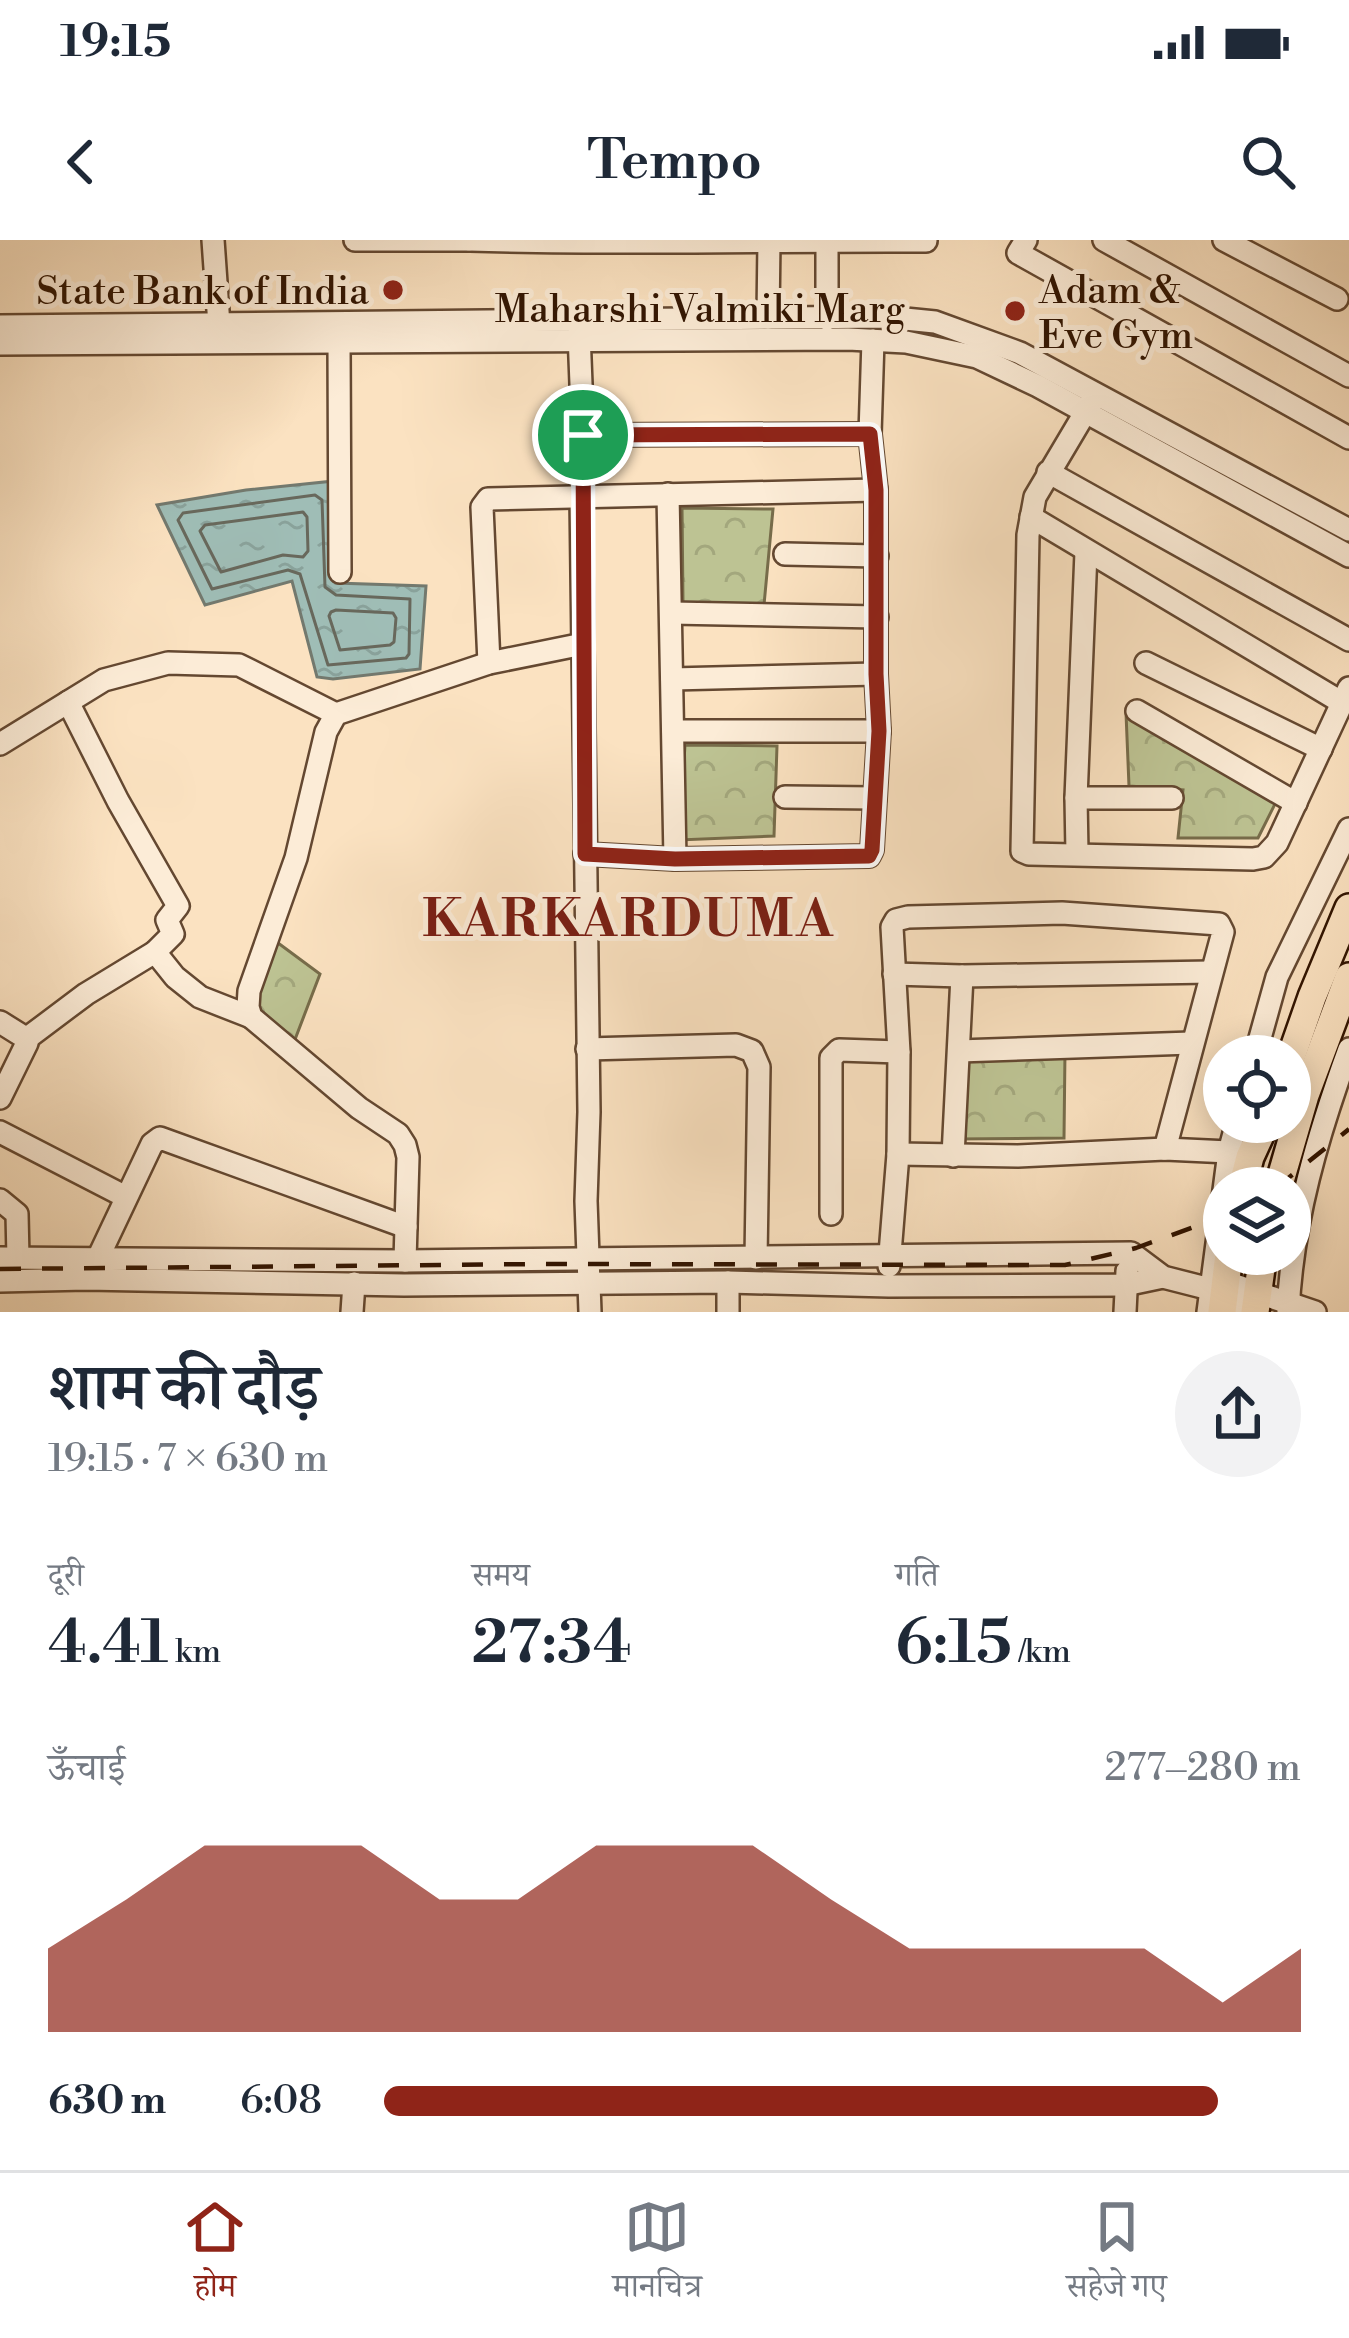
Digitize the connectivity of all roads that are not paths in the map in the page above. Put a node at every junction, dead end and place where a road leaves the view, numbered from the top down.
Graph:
1 (213, 240) edge
2 (355, 240) edge
3 (469, 240) edge
4 (769, 240) edge
5 (890, 240) edge
6 (1026, 240) edge
7 (1104, 240) edge
8 (1224, 240) edge
9 (827, 241) edge
10 (926, 241) edge
11 (1337, 299) dead end
12 (768, 318) junction
13 (827, 319) junction
14 (219, 325) junction
15 (0, 326) edge
16 (579, 331) junction
17 (873, 340) junction
18 (339, 343) junction
19 (0, 344) edge
20 (1349, 376) edge
21 (1090, 404) junction
22 (870, 434) junction
23 (583, 435) junction
24 (1349, 438) edge
25 (1048, 472) junction
26 (876, 490) junction
27 (668, 494) junction
28 (581, 496) junction
29 (1031, 517) junction
30 (1349, 530) edge
31 (1086, 552) junction
32 (785, 554) dead end
33 (877, 556) junction
34 (1349, 556) edge
35 (340, 572) dead end
36 (670, 614) junction
37 (877, 617) junction
38 (1349, 640) edge
39 (584, 644) junction
40 (488, 663) junction
41 (1146, 663) dead end
42 (876, 674) junction
43 (672, 679) junction
44 (1345, 695) edge
45 (68, 703) junction
46 (1137, 711) dead end
47 (336, 714) junction
48 (673, 731) junction
49 (879, 731) junction
50 (0, 742) edge
51 (1321, 749) junction
52 (785, 797) dead end
53 (874, 798) junction
54 (1076, 798) junction
55 (1172, 799) dead end
56 (1296, 803) junction
57 (1349, 829) edge
58 (1077, 853) junction
59 (585, 854) junction
60 (675, 859) junction
61 (1349, 908) edge
62 (154, 952) junction
63 (1211, 972) junction
64 (894, 974) junction
65 (962, 976) junction
66 (1347, 989) edge
67 (251, 1017) junction
68 (0, 1022) edge
69 (1261, 1035) edge
70 (1299, 1035) edge
71 (26, 1040) junction
72 (1191, 1043) junction
73 (587, 1049) junction
74 (1349, 1049) edge
75 (899, 1052) junction
76 (959, 1052) junction
77 (0, 1098) edge
78 (0, 1132) edge
79 (1231, 1143) edge
80 (1166, 1149) junction
81 (1229, 1152) junction
82 (898, 1154) junction
83 (953, 1156) junction
84 (1284, 1167) edge
85 (126, 1197) junction
86 (0, 1200) edge
87 (831, 1214) dead end
88 (406, 1226) junction
89 (1131, 1253) junction
90 (888, 1257) junction
91 (9, 1258) edge
92 (98, 1258) junction
93 (755, 1258) junction
94 (590, 1259) junction
95 (405, 1262) junction
96 (1260, 1275) edge
97 (1163, 1277) junction
98 (0, 1281) edge
99 (728, 1282) junction
100 (354, 1283) junction
101 (591, 1283) junction
102 (1125, 1285) junction
103 (889, 1286) junction
104 (1220, 1292) edge
105 (1255, 1305) edge
106 (1288, 1307) edge
107 (352, 1312) edge
108 (590, 1312) edge
109 (728, 1312) edge
110 (1125, 1312) edge
111 (1315, 1312) edge

1 - 14 street
2 - 3 street
3 - 4 street
4 - 9 street
4 - 12 street
5 - 9 street
5 - 10 street
6 - 24 street
7 - 20 street
8 - 11 street
9 - 13 street
12 - 13 street, Maharshi Valmiki Marg
12 - 16 street, Maharshi Valmiki Marg
13 - 21 street, Maharshi Valmiki Marg
14 - 15 street, Maharshi Valmiki Marg
14 - 16 street, Maharshi Valmiki Marg
16 - 17 street, Maharshi Valmiki Marg
16 - 18 street, Maharshi Valmiki Marg
16 - 23 street
17 - 21 street, Maharshi Valmiki Marg
17 - 22 street
18 - 19 street, Maharshi Valmiki Marg
18 - 35 street
21 - 25 street
21 - 30 street, Maharshi Valmiki Marg
21 - 34 street, Maharshi Valmiki Marg
22 - 23 street
22 - 26 street
23 - 28 street
25 - 29 street
25 - 38 street
26 - 27 street
26 - 33 street
27 - 28 street
27 - 36 street
28 - 39 street
28 - 40 street
29 - 31 street
29 - 58 street
31 - 44 street
31 - 54 street
32 - 33 street
33 - 37 street
36 - 37 street
36 - 43 street
37 - 42 street
39 - 40 street
39 - 59 street
40 - 47 street
41 - 51 street
42 - 43 street
42 - 49 street
43 - 48 street
44 - 51 street
45 - 47 street
45 - 50 street
45 - 62 street
46 - 56 street
47 - 67 street
48 - 49 street
48 - 60 street
49 - 53 street
51 - 56 street
52 - 53 street
53 - 60 street
54 - 55 street
54 - 58 street
56 - 58 street
57 - 69 street
59 - 60 street
59 - 73 street
61 - 70 main road
62 - 67 street
62 - 71 street
63 - 64 street
63 - 65 street
63 - 72 street
64 - 65 street
64 - 75 street
65 - 76 street
66 - 84 main road
67 - 88 street
68 - 71 street
71 - 77 street
72 - 76 street
72 - 80 street
73 - 93 street
73 - 94 street
74 - 106 street
75 - 82 street
75 - 87 street
76 - 83 street
78 - 85 street
79 - 81 street
80 - 81 street
80 - 83 street
81 - 104 street
82 - 83 street
82 - 90 street
85 - 88 street
85 - 92 street
86 - 91 street
88 - 95 street
89 - 90 street
89 - 97 street
89 - 102 street
90 - 93 street
90 - 103 street
91 - 92 street
92 - 95 street
93 - 94 street
94 - 95 street
94 - 101 street
96 - 105 main road
97 - 102 street
97 - 104 street
98 - 100 street
99 - 101 street
99 - 103 street
99 - 109 street
100 - 101 street
100 - 107 street
101 - 108 street
102 - 103 street
102 - 110 street
104 - 105 street
105 - 106 street
106 - 111 street

